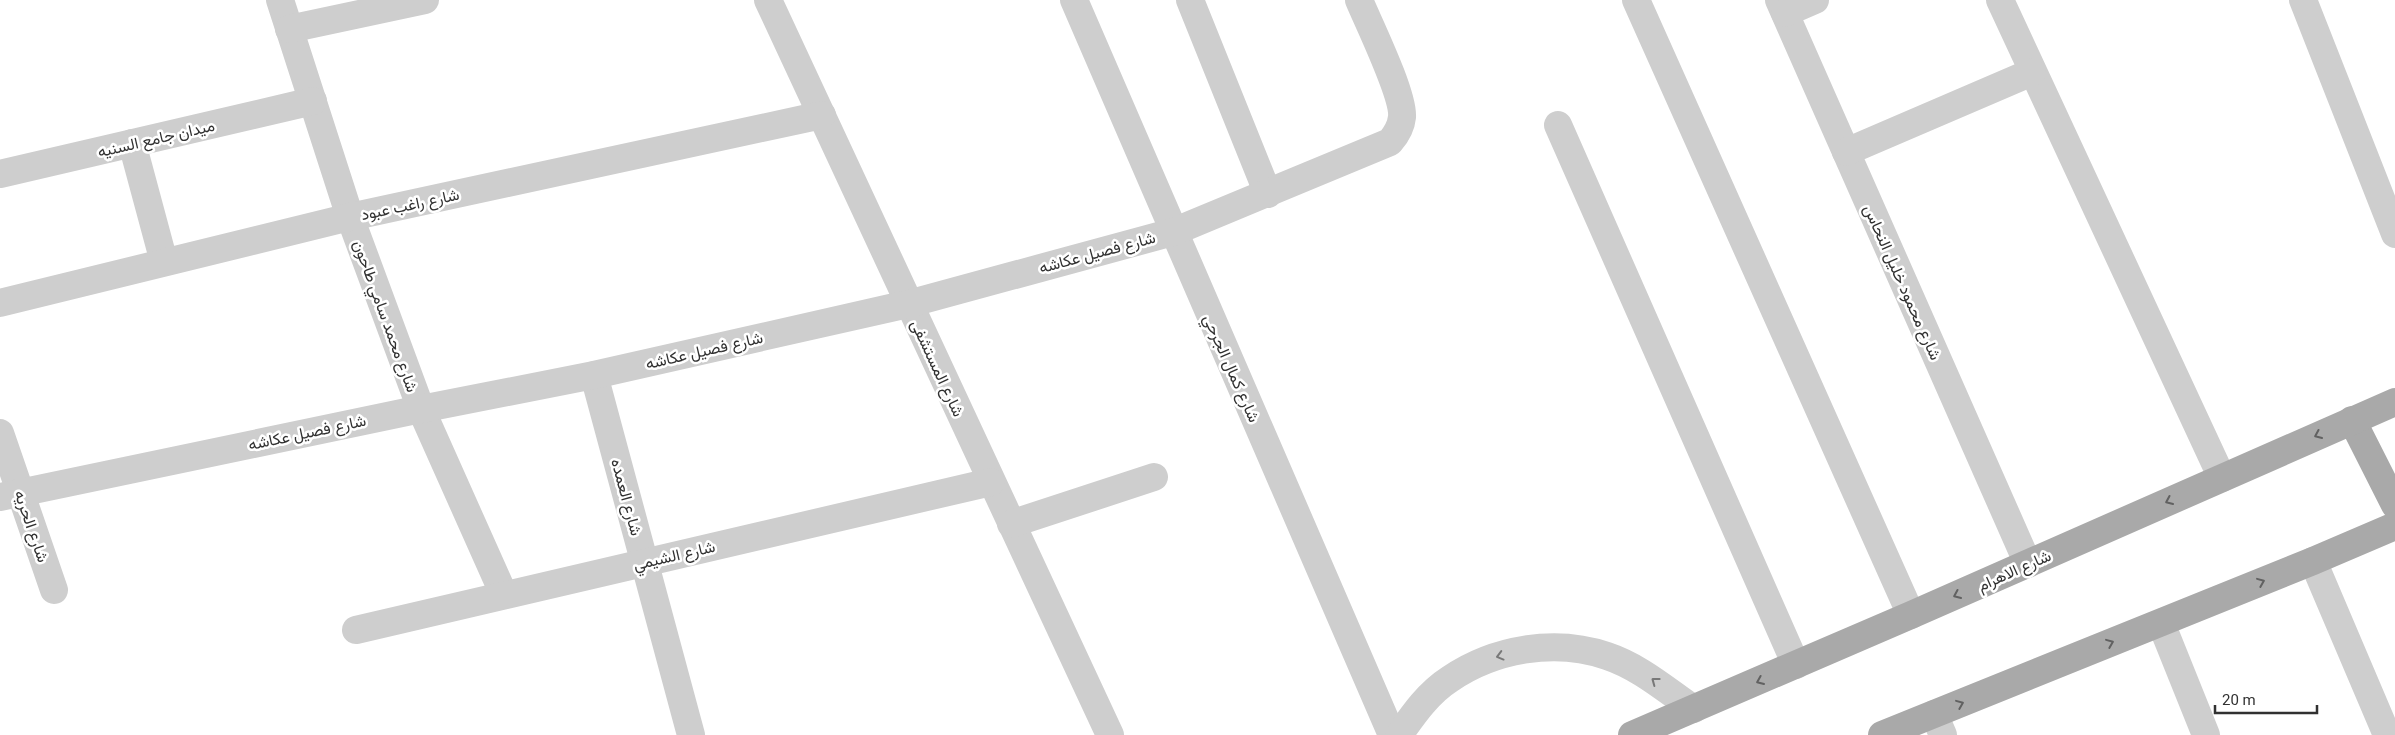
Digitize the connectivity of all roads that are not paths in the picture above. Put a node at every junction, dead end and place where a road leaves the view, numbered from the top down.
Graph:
1 (280, 0) edge
2 (326, 0) edge
3 (425, 0) edge
4 (768, 0) edge
5 (1074, 0) edge
6 (1190, 0) edge
7 (1359, 0) edge
8 (1636, 0) edge
9 (1815, 0) edge
10 (2000, 0) edge
11 (2303, 0) edge
12 (1782, 7) edge
13 (290, 29) junction
14 (2032, 72) junction
15 (313, 101) junction
16 (822, 116) junction
17 (1558, 124) dead end
18 (132, 143) junction
19 (1846, 152) junction
20 (0, 174) edge
21 (1268, 194) junction
22 (350, 217) junction
23 (1172, 232) junction
24 (2395, 234) edge
25 (164, 262) junction
26 (0, 303) edge
27 (908, 304) junction
28 (594, 375) junction
29 (2395, 402) edge
30 (421, 408) junction
31 (2352, 420) junction
32 (0, 434) edge
33 (1154, 477) dead end
34 (2222, 478) junction
35 (992, 482) junction
36 (10, 495) edge
37 (2395, 505) edge
38 (1011, 524) junction
39 (2395, 526) edge
40 (2313, 561) junction
41 (645, 562) junction
42 (2028, 564) junction
43 (54, 590) dead end
44 (504, 595) junction
45 (1911, 615) junction
46 (2161, 623) junction
47 (356, 630) dead end
48 (1796, 665) junction
49 (1694, 710) junction
50 (1939, 724) edge
51 (691, 735) edge
52 (1110, 735) edge
53 (1392, 735) edge
54 (1398, 735) edge
55 (1632, 735) edge
56 (1882, 735) edge
57 (2206, 735) edge
58 (2388, 735) edge

1 - 13 street, شارع محمد سامي طاحون
2 - 13 street
3 - 13 street
4 - 16 street, شارع المستشفى
5 - 23 street, شارع كمال الجرحي
6 - 21 street
7 - 21 street, شارع فصيل عكاشه
8 - 45 street
9 - 12 street
10 - 14 street
11 - 24 street
12 - 19 street, شارع محمود خليل النحاس
13 - 15 street, شارع محمد سامي طاحون
14 - 19 street
14 - 34 street
15 - 18 street, ميدان جامع السنيه
15 - 22 street, شارع محمد سامي طاحون
16 - 22 street, شارع راغب عبود
16 - 27 street, شارع المستشفى
17 - 48 street
18 - 20 street, ميدان جامع السنيه
18 - 25 street
19 - 42 street, شارع محمود خليل النحاس
21 - 23 street, شارع فصيل عكاشه
22 - 25 street, شارع راغب عبود
22 - 30 street, شارع محمد سامي طاحون
23 - 27 street, شارع فصيل عكاشه
23 - 53 street, شارع كمال الجرحي
25 - 26 street, شارع راغب عبود
27 - 28 street, شارع فصيل عكاشه
27 - 35 street, شارع المستشفى
28 - 30 street, شارع فصيل عكاشه
28 - 41 street, شارع العمده
29 - 31 main road, شارع الاهرام
30 - 36 street, شارع فصيل عكاشه
30 - 44 street, شارع محمد سامي طاحون
31 -> 34 main road, شارع الاهرام
31 - 37 main road
32 - 36 street, شارع الحريه
33 - 38 street
34 -> 42 main road, شارع الاهرام
35 - 38 street, شارع المستشفى
35 - 41 street, شارع الشيمي
36 - 43 street, شارع الحريه
38 - 52 street, شارع المستشفى
39 - 40 main road
46 -> 40 main road
40 - 58 street
41 - 44 street, شارع الشيمي
41 - 51 street, شارع العمده
42 -> 45 main road, شارع الاهرام
44 - 47 street, شارع الشيمي
45 - 48 main road, شارع الاهرام
50 -> 46 main road
46 - 57 street
48 -> 49 main road, شارع الاهرام
49 -> 54 street
49 - 55 main road, شارع الاهرام
50 - 56 main road

